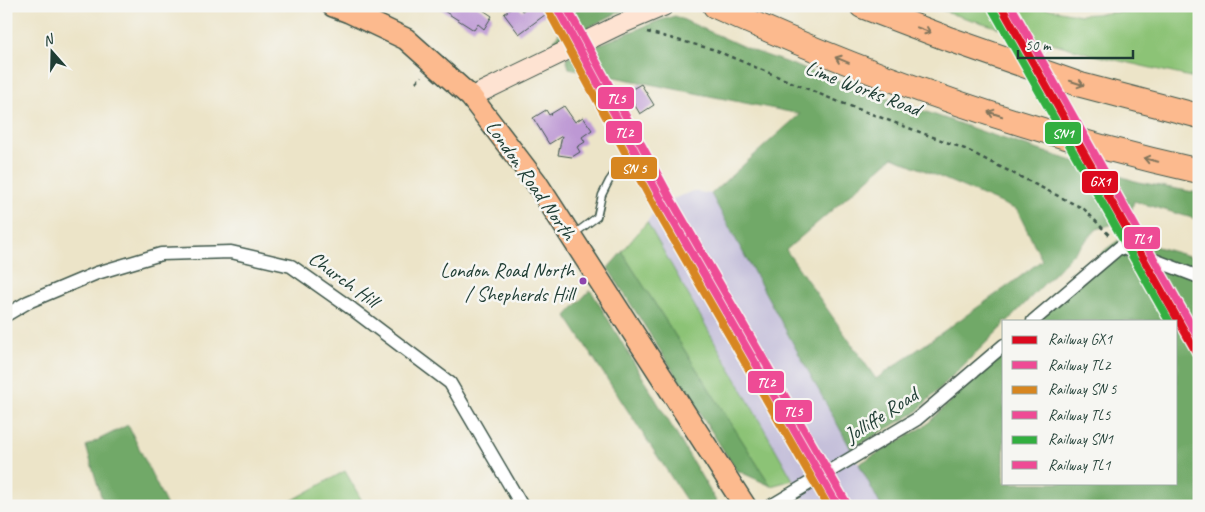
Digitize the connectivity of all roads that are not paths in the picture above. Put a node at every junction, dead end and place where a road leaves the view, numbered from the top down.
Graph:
1 (333, 6) edge
2 (664, 6) edge
3 (716, 6) edge
4 (862, 6) edge
5 (471, 96) junction
6 (598, 101) dead end
7 (1199, 116) edge
8 (1199, 171) edge
9 (571, 236) junction
10 (1199, 277) edge
11 (6, 315) edge
12 (1034, 320) edge
13 (1002, 347) edge
14 (772, 505) edge
15 (522, 506) edge
16 (745, 506) edge

1 - 5 main road, London Road North
2 - 5 main road
8 -> 3 highway
4 -> 7 highway
5 - 9 main road, London Road North
6 - 9 lane
9 - 16 main road, London Road North
10 - 12 street
11 - 15 street, Church Hill
13 - 14 street, Jolliffe Road

